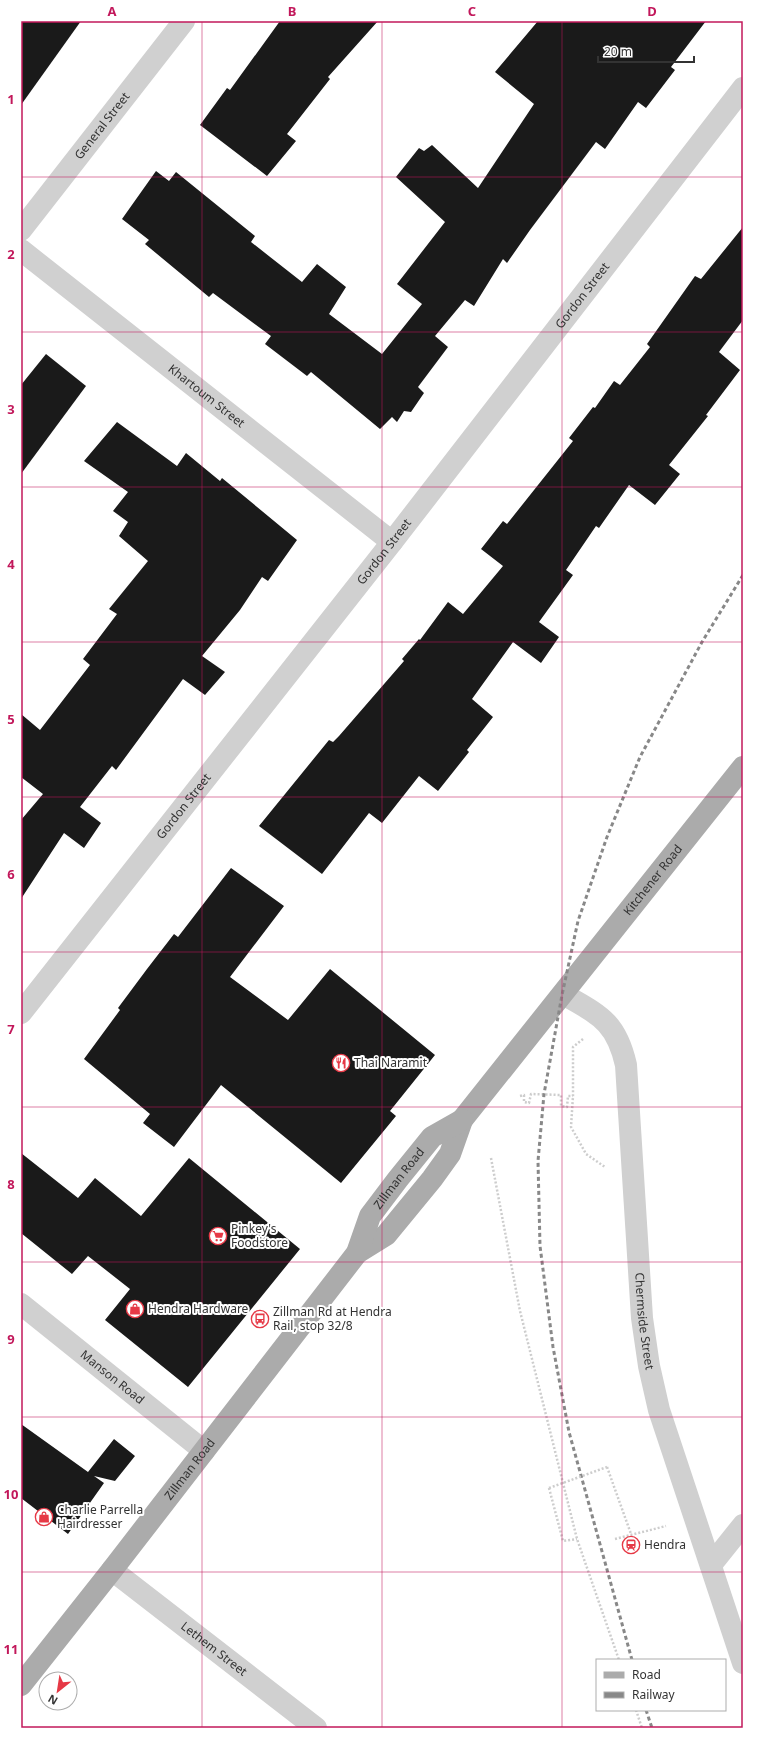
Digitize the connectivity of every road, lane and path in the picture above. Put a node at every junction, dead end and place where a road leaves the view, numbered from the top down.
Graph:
1 (184, 21) edge
2 (743, 88) edge
3 (21, 230) edge
4 (21, 250) edge
5 (392, 542) junction
6 (743, 767) edge
7 (563, 994) junction
8 (21, 1013) edge
9 (584, 1038) dead end
10 (520, 1096) dead end
11 (573, 1096) junction
12 (491, 1158) dead end
13 (633, 1187) junction
14 (21, 1304) edge
15 (204, 1451) junction
16 (743, 1525) edge
17 (666, 1526) dead end
18 (631, 1534) junction
19 (577, 1539) junction
20 (614, 1539) dead end
21 (711, 1565) junction
22 (112, 1570) junction
23 (619, 1659) edge
24 (743, 1663) edge
25 (21, 1685) edge
26 (636, 1711) edge
27 (316, 1728) edge
28 (642, 1728) edge

1 - 3 street, General Street
2 - 5 street, Gordon Street
4 - 5 street, Khartoum Street
5 - 8 street, Gordon Street
6 - 7 main road, Kitchener Road
7 - 13 street, Chermside Street
7 - 15 main road, Zillman Road
9 - 11 path
10 - 11 path
11 - 13 path
12 - 19 path
13 - 21 street, Chermside Street
14 - 15 street, Manson Road
15 - 22 main road, Zillman Road
16 - 21 street
17 - 18 path
18 - 19 path, bridge
18 - 20 path
19 - 23 path
21 - 24 street, Chermside Street
22 - 25 main road, Zillman Road
22 - 27 street, Lethem Street
26 - 28 path

